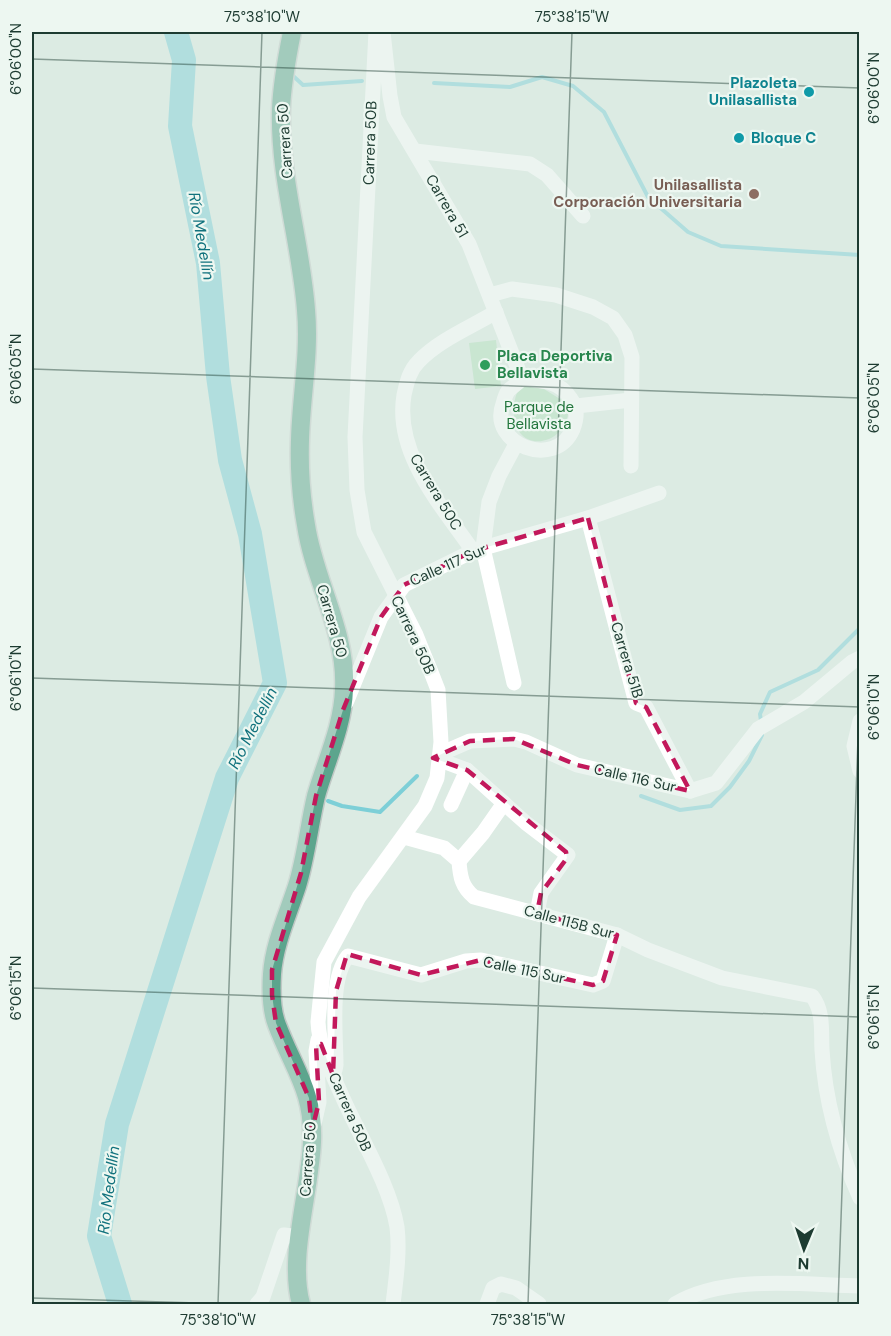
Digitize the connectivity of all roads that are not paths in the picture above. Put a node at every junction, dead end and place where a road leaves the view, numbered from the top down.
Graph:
1 (292, 32) edge
2 (376, 32) edge
3 (383, 32) edge
4 (415, 152) junction
5 (583, 216) dead end
6 (490, 295) junction
7 (496, 312) junction
8 (522, 379) junction
9 (631, 400) junction
10 (576, 406) junction
11 (516, 444) junction
12 (631, 466) dead end
13 (659, 493) dead end
14 (588, 518) junction
15 (478, 550) junction
16 (395, 596) junction
17 (860, 658) edge
18 (514, 683) dead end
19 (343, 710) junction
20 (860, 721) edge
21 (440, 757) junction
22 (467, 770) junction
23 (860, 771) edge
24 (690, 791) junction
25 (504, 803) junction
26 (451, 805) dead end
27 (404, 837) junction
28 (459, 861) junction
29 (537, 913) junction
30 (617, 935) junction
31 (319, 1031) junction
32 (333, 1075) junction
33 (312, 1131) junction
34 (860, 1198) edge
35 (300, 1237) junction
36 (860, 1286) edge
37 (679, 1304) edge
38 (257, 1305) edge
39 (301, 1305) edge
40 (393, 1305) edge
41 (487, 1305) edge
42 (539, 1305) edge

1 - 19 main road, Carrera 50
2 - 16 street, Carrera 50B
3 - 4 street, Carrera 51
4 - 5 street
4 - 6 street, Carrera 51
6 - 7 street, Carrera 51
6 - 9 street
7 - 8 street, Carrera 51
7 - 15 street, Carrera 50C
8 - 10 street
8 - 11 street
9 - 10 street
9 - 12 street
10 - 11 street
11 - 15 street
13 - 14 street, Calle 117 Sur
14 - 15 street, Calle 117 Sur
14 - 24 street, Carrera 51B
15 - 16 street, Calle 117 Sur
15 - 18 street
16 - 19 street, Calle 117 Sur
16 - 21 street, Carrera 50B
17 - 24 street, Calle 116 Sur
19 - 33 main road, Carrera 50
20 - 23 street
21 - 22 street
21 - 24 street, Calle 116 Sur
21 - 27 street, Carrera 50B
22 - 25 street
22 - 26 street
25 - 28 street
25 - 29 street
27 - 28 street
27 - 31 street, Carrera 50B
28 - 29 street, Calle 115B Sur
29 - 30 street, Calle 115B Sur
30 - 32 street, Calle 115 Sur
30 - 34 street, Calle 115B Sur
31 - 32 street, Carrera 50B
31 - 33 street
32 - 40 street, Carrera 50B
33 - 35 main road, Carrera 50
35 - 38 street
35 - 39 main road, Carrera 50
36 - 37 street
41 - 42 street

